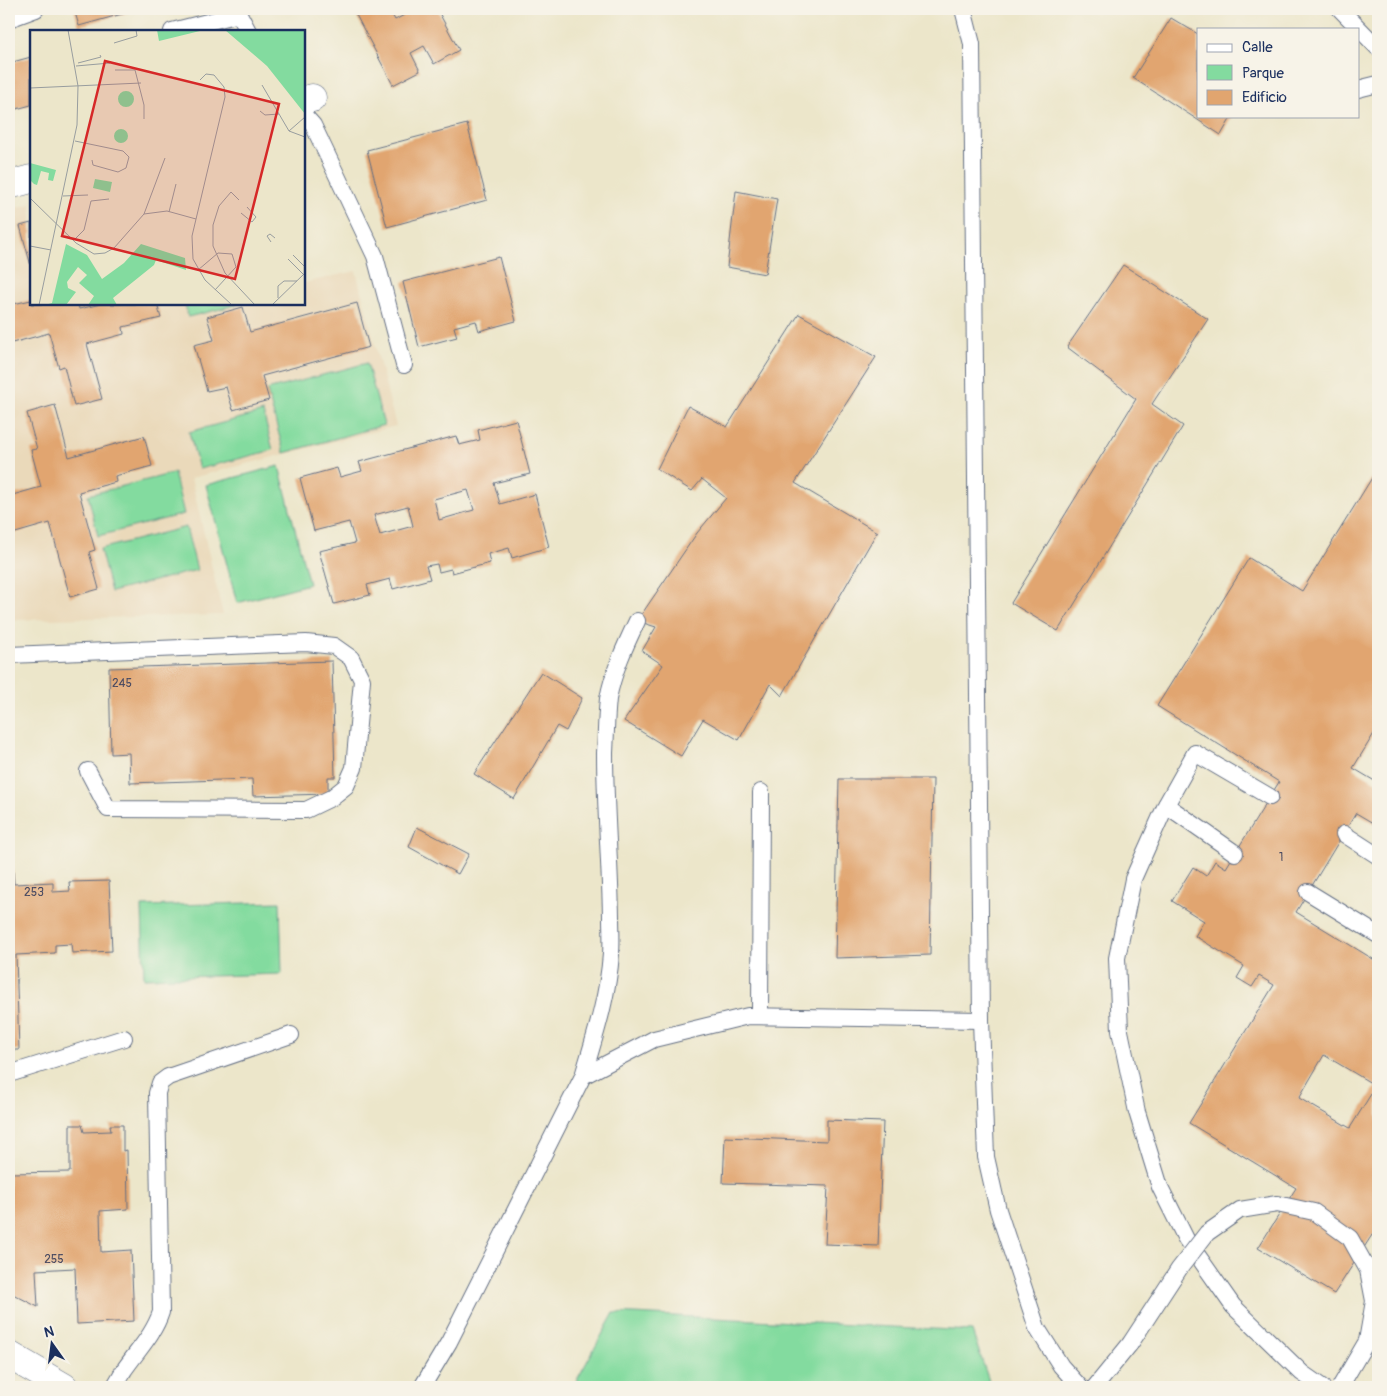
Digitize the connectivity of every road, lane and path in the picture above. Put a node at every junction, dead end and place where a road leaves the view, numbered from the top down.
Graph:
1 (36, 9) edge
2 (963, 9) edge
3 (1340, 9) edge
4 (9, 18) edge
5 (1359, 28) edge
6 (176, 30) edge
7 (247, 30) edge
8 (1360, 30) edge
9 (1378, 48) edge
10 (1378, 84) edge
11 (1360, 89) edge
12 (306, 104) edge
13 (30, 179) edge
14 (9, 185) edge
15 (404, 365) dead end
16 (637, 621) dead end
17 (9, 654) edge
18 (88, 771) dead end
19 (761, 792) dead end
20 (1270, 797) dead end
21 (1166, 805) junction
22 (1344, 834) dead end
23 (1235, 853) dead end
24 (1378, 856) edge
25 (1308, 892) dead end
26 (1378, 936) edge
27 (760, 1016) junction
28 (981, 1020) junction
29 (291, 1035) dead end
30 (124, 1038) dead end
31 (9, 1074) edge
32 (582, 1076) junction
33 (9, 1356) edge
34 (64, 1387) edge
35 (114, 1387) edge
36 (422, 1387) edge
37 (1080, 1387) edge
38 (1095, 1387) edge
39 (1322, 1387) edge
40 (1340, 1387) edge

1 - 4 lane
2 - 28 lane
3 - 5 lane
6 - 7 lane
8 - 9 lane
10 - 11 lane
12 - 15 lane
13 - 14 street
16 - 32 lane
17 - 18 lane
19 - 27 lane
20 - 21 lane
21 - 23 lane
21 - 39 lane
22 - 24 lane
25 - 26 lane
27 - 28 lane
27 - 32 lane
28 - 37 lane
29 - 35 lane
30 - 31 lane
32 - 36 lane
33 - 34 street
38 - 40 lane, bridge

